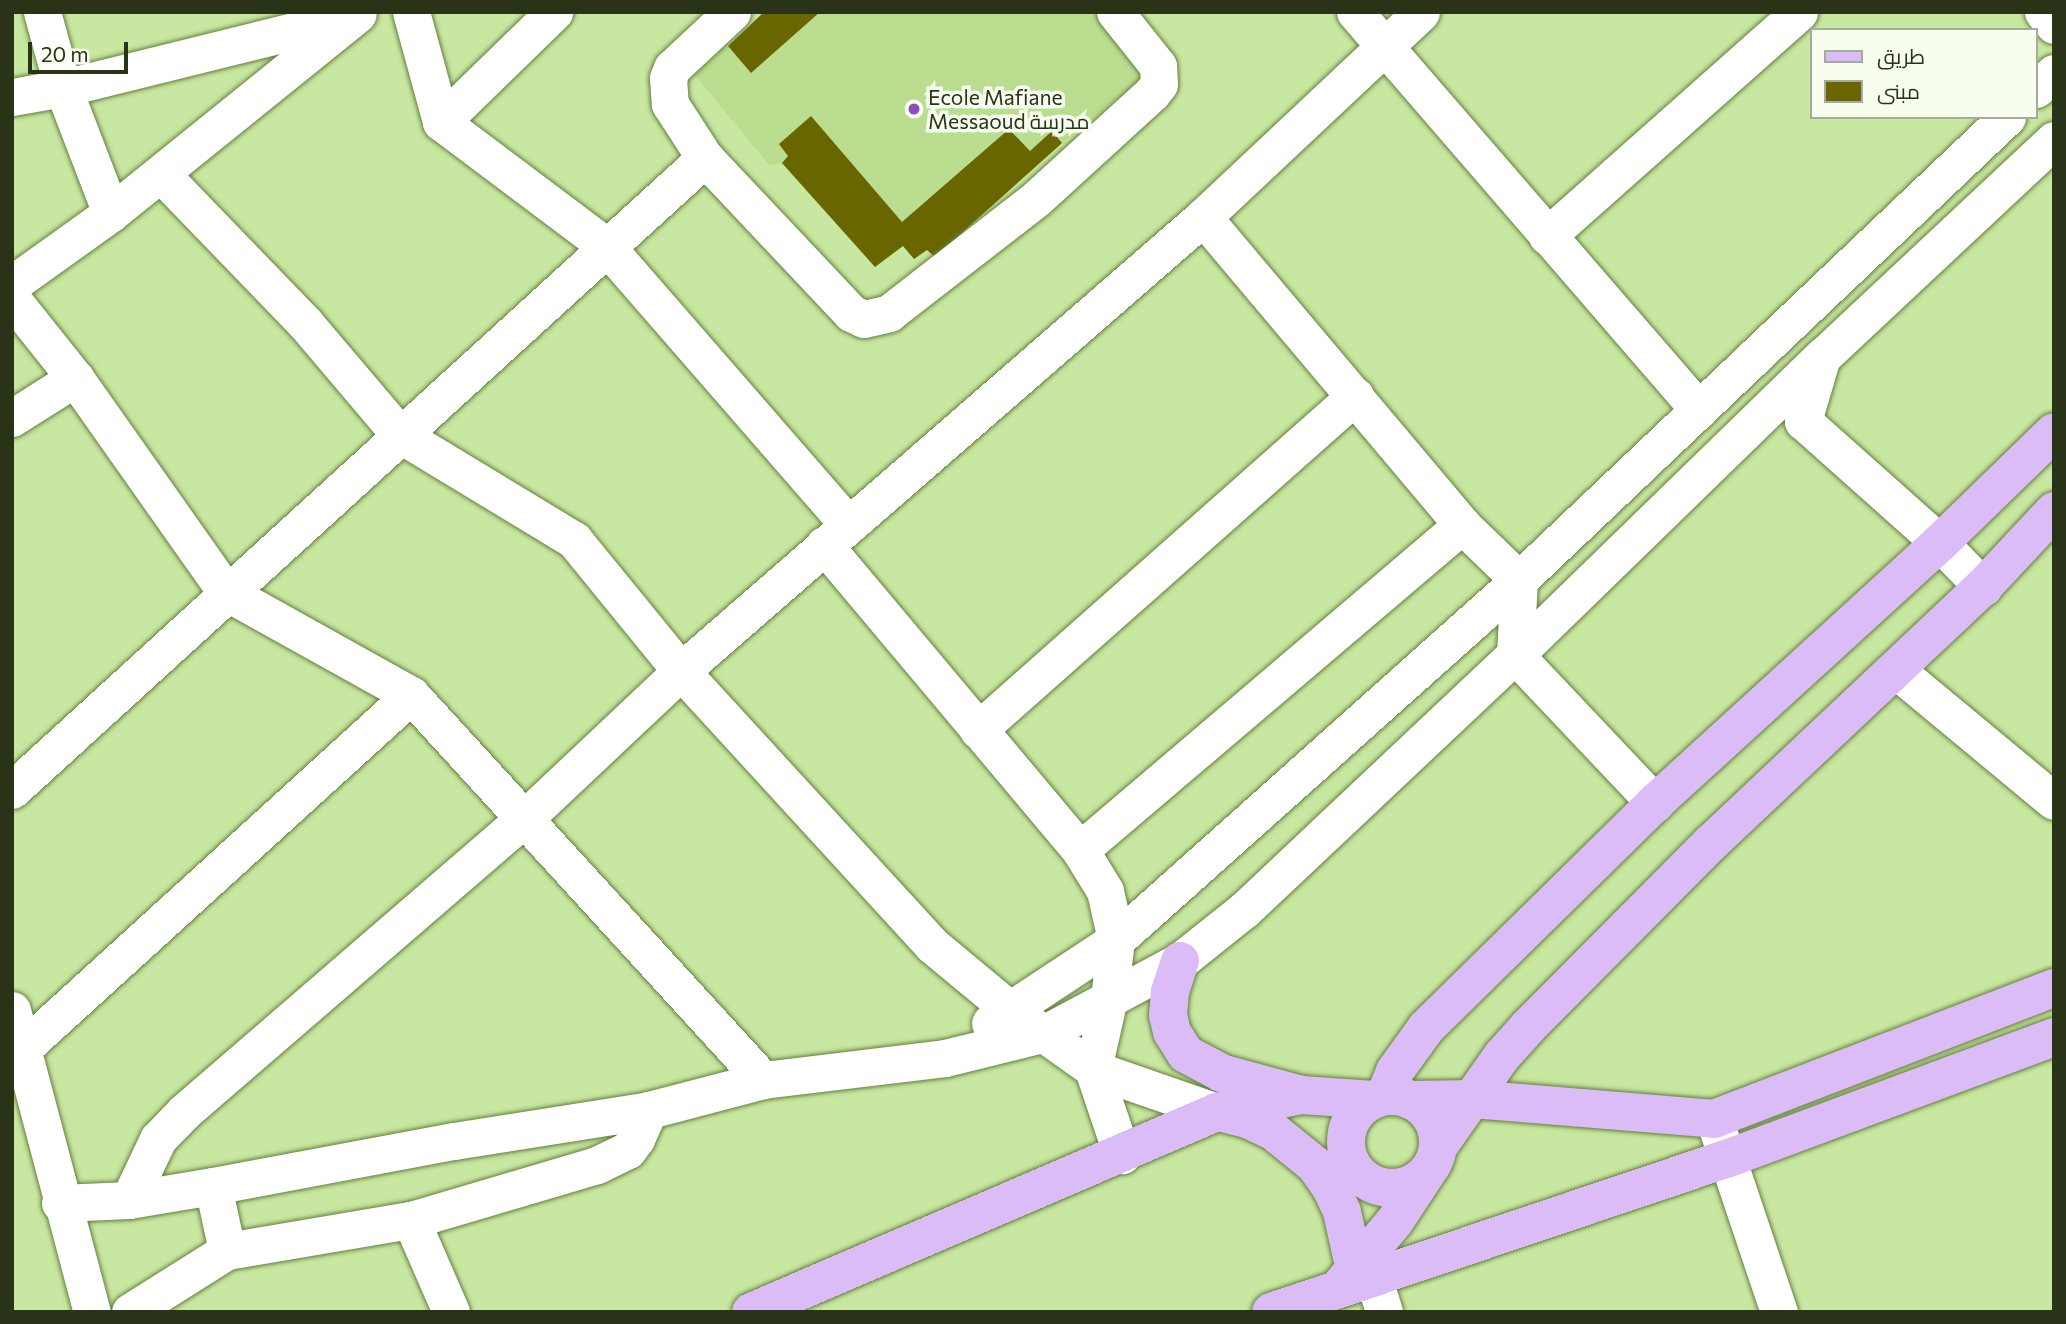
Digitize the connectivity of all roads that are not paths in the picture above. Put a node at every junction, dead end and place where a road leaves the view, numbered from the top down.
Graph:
1 (42, 12) edge
2 (411, 12) edge
3 (554, 12) edge
4 (732, 12) edge
5 (1115, 12) edge
6 (1355, 12) edge
7 (1421, 12) edge
8 (1799, 12) edge
9 (2043, 12) edge
10 (362, 13) edge
11 (2054, 24) edge
12 (1384, 46) junction
13 (2054, 73) edge
14 (2038, 87) edge
15 (63, 88) junction
16 (12, 97) edge
17 (2005, 119) edge
18 (441, 122) junction
19 (2054, 140) edge
20 (705, 158) junction
21 (161, 174) junction
22 (111, 213) junction
23 (1203, 217) junction
24 (1547, 236) junction
25 (606, 246) junction
26 (12, 284) edge
27 (12, 299) edge
28 (1790, 324) junction
29 (1823, 356) junction
30 (75, 378) junction
31 (1355, 396) junction
32 (1699, 410) junction
33 (12, 418) edge
34 (2054, 432) edge
35 (400, 434) junction
36 (2054, 510) edge
37 (1462, 525) junction
38 (836, 535) junction
39 (1940, 544) junction
40 (1519, 580) junction
41 (1983, 587) junction
42 (226, 592) junction
43 (1515, 655) junction
44 (1896, 670) junction
45 (681, 671) junction
46 (411, 695) junction
47 (978, 730) junction
48 (12, 790) edge
49 (2054, 801) edge
50 (1656, 803) junction
51 (524, 819) junction
52 (1080, 850) junction
53 (1116, 940) junction
54 (1180, 961) junction
55 (2054, 988) edge
56 (1109, 998) junction
57 (1009, 1009) junction
58 (12, 1010) edge
59 (1528, 1027) junction
60 (1043, 1034) junction
61 (2054, 1037) edge
62 (21, 1050) junction
63 (945, 1058) junction
64 (1093, 1069) junction
65 (764, 1080) junction
66 (1302, 1095) junction
67 (1390, 1099) junction
68 (1473, 1099) junction
69 (1568, 1109) junction
70 (649, 1110) junction
71 (1217, 1112) junction
72 (1714, 1119) junction
73 (1122, 1155) junction
74 (1729, 1158) junction
75 (1432, 1161) junction
76 (214, 1186) junction
77 (129, 1200) junction
78 (60, 1203) junction
79 (411, 1220) junction
80 (228, 1251) junction
81 (1363, 1287) edge
82 (92, 1312) edge
83 (130, 1312) edge
84 (451, 1312) edge
85 (751, 1312) edge
86 (1271, 1312) edge
87 (1779, 1312) edge

1 - 15 street
2 - 18 street
3 - 18 street
4 - 20 street
5 - 20 street
6 - 12 street
7 - 12 street
8 - 24 street
9 - 11 street
10 - 15 street
10 - 21 street
12 - 23 street
12 - 24 street
13 - 14 street
15 - 16 street
15 - 22 street
17 - 28 street
18 - 25 street
19 - 29 street
20 - 25 street
21 - 22 street
21 - 35 street
22 - 26 street
23 - 31 street
23 - 38 street
24 - 32 street
25 - 35 street
25 - 38 street
27 - 30 street
28 - 29 street
28 - 32 street
29 - 39 street
29 - 43 street
30 - 33 street
30 - 42 street
31 - 37 street
31 - 47 street
32 - 40 street
34 - 39 main road
35 - 42 street
35 - 45 street
36 - 41 main road
37 - 40 street
37 - 52 street
38 - 45 street
38 - 47 street
39 - 41 street
39 - 50 main road
40 - 43 street
40 - 53 street
41 - 44 main road
42 - 46 street
42 - 48 street
43 - 50 street
43 - 54 street
44 - 49 street
44 - 59 main road
45 - 51 street
45 - 57 street
46 - 51 street
46 - 62 street
47 - 52 street
50 - 67 main road
51 - 65 street
51 - 77 street
52 - 53 street
53 - 56 street
53 - 57 street
54 - 56 street
54 - 66 main road
55 - 72 main road
56 - 60 street
56 - 64 street
57 - 60 street
57 - 63 street
58 - 62 street
59 - 68 main road
59 - 69 main road
60 - 63 street
60 - 64 street
61 - 74 main road
62 - 78 street
63 - 65 street
64 - 71 street
64 - 73 street
65 - 70 street
66 - 67 main road
66 - 71 main road
67 - 68 main road
67 - 75 main road
67 - 75 main road
68 - 69 main road
68 - 75 main road
69 - 72 main road
70 - 76 street
70 - 79 street
71 - 73 main road
71 - 81 main road
72 - 74 street
73 - 85 main road
74 - 81 main road
74 - 87 street
75 - 81 main road
76 - 77 street
76 - 80 street
77 - 78 street
78 - 82 street
79 - 80 street
79 - 84 street
80 - 83 street
81 - 86 main road

